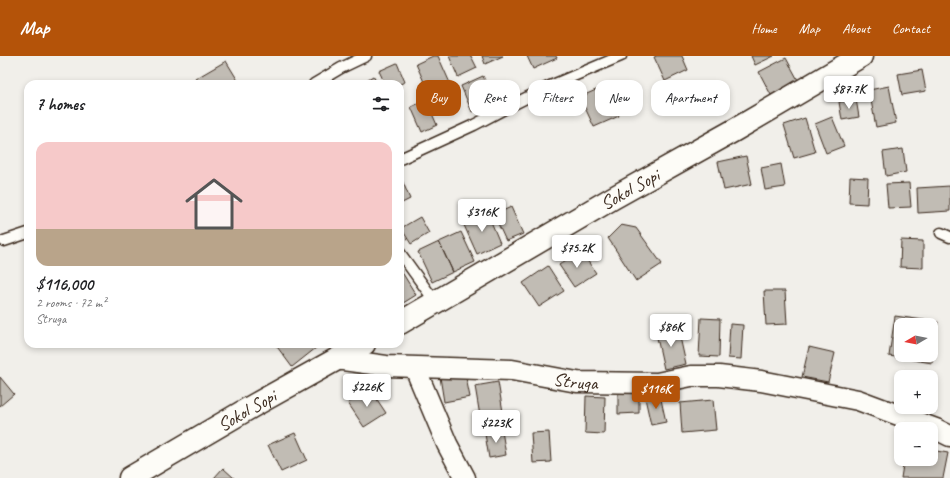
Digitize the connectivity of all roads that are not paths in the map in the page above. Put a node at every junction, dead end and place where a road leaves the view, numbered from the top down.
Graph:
1 (366, 56) edge
2 (621, 56) edge
3 (861, 56) edge
4 (321, 80) edge
5 (404, 157) edge
6 (24, 235) edge
7 (4, 241) dead end
8 (404, 259) edge
9 (436, 303) junction
10 (404, 321) edge
11 (357, 348) edge
12 (336, 360) junction
13 (415, 368) junction
14 (950, 436) edge
15 (461, 476) edge
16 (130, 478) edge

1 - 4 lane
2 - 5 lane
3 - 9 street, Sokol Sopi
6 - 7 lane
8 - 9 lane
9 - 10 street, Sokol Sopi
11 - 12 street, Sokol Sopi
12 - 13 street, Struga
12 - 16 street, Sokol Sopi
13 - 14 street, Struga
13 - 15 street

